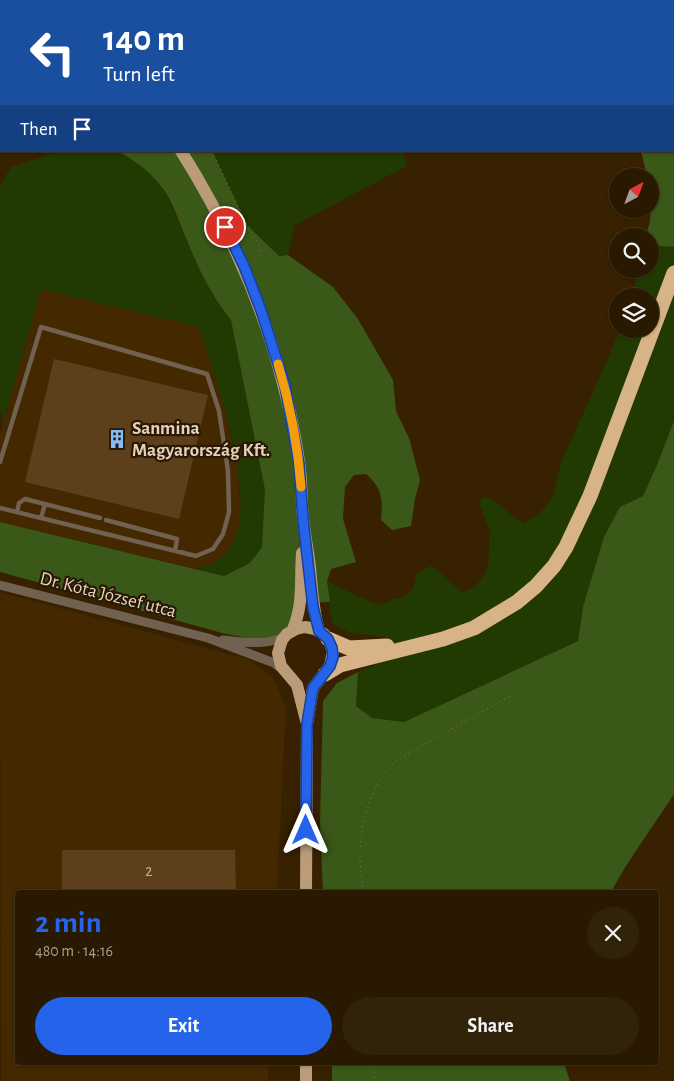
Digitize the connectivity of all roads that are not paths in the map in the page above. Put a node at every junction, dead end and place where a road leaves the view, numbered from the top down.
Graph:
1 (182, 152) edge
2 (674, 273) edge
3 (0, 462) edge
4 (45, 504) junction
5 (0, 508) edge
6 (18, 512) junction
7 (41, 518) junction
8 (100, 518) dead end
9 (303, 519) junction
10 (106, 520) dead end
11 (175, 551) junction
12 (0, 585) edge
13 (288, 634) junction
14 (324, 635) junction
15 (208, 638) junction
16 (409, 646) junction
17 (286, 674) junction
18 (325, 674) junction
19 (307, 724) junction
20 (306, 890) edge
21 (306, 1065) edge
22 (306, 1081) edge

1 - 9 main road
2 - 16 highway
3 - 11 lane
4 - 6 lane
4 - 7 lane
4 - 8 lane
5 - 6 lane
6 - 7 lane
7 - 11 lane
9 - 13 main road
9 - 14 main road
10 - 11 lane
12 - 15 street, Dr. Kóta József utca
13 - 14 main road
13 - 15 street
13 - 17 main road
14 - 16 highway
14 - 18 main road
15 - 17 street
16 - 18 highway
17 - 18 main road
17 - 19 main road
18 - 19 main road
19 - 20 main road
21 - 22 main road

